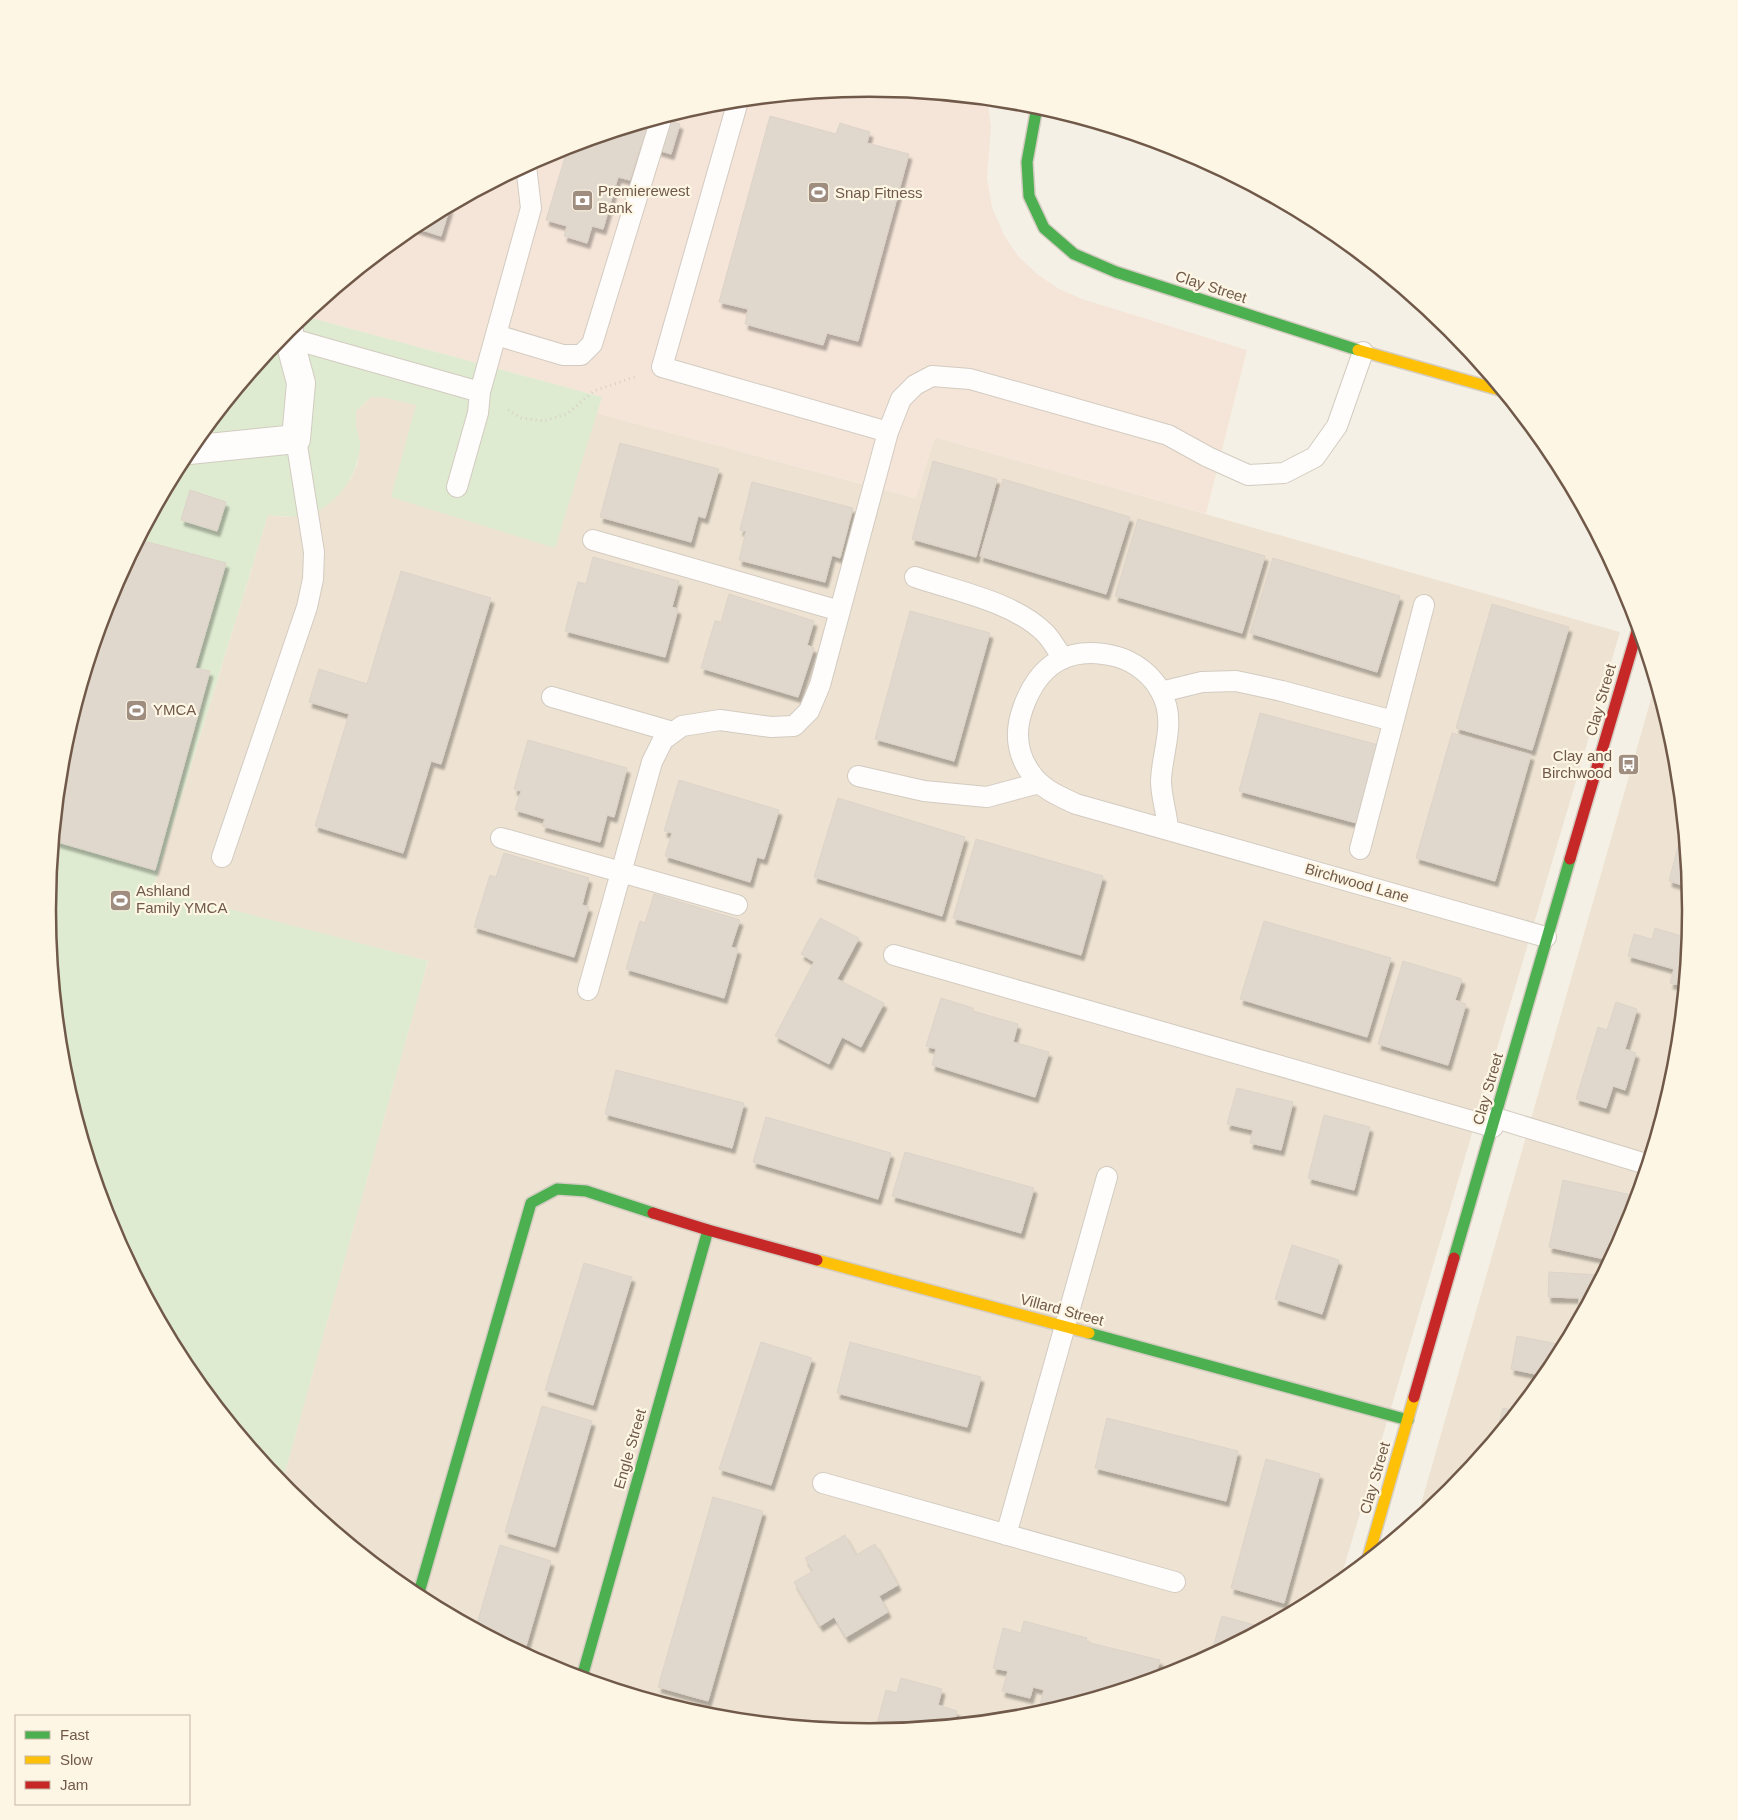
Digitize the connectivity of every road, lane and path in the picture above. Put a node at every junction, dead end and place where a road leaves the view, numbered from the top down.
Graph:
1 (736, 109) edge
2 (1036, 115) edge
3 (659, 125) edge
4 (527, 173) edge
5 (294, 335) edge
6 (496, 335) junction
7 (290, 339) edge
8 (1363, 352) junction
9 (662, 367) junction
10 (1491, 388) edge
11 (480, 392) junction
12 (888, 432) junction
13 (296, 439) junction
14 (200, 449) edge
15 (457, 487) dead end
16 (593, 540) dead end
17 (915, 577) dead end
18 (1424, 605) dead end
19 (840, 611) junction
20 (1635, 638) edge
21 (1063, 658) junction
22 (1161, 692) junction
23 (552, 697) dead end
24 (1392, 721) junction
25 (673, 732) junction
26 (858, 776) dead end
27 (1040, 784) junction
28 (1168, 829) junction
29 (501, 838) dead end
30 (1360, 849) dead end
31 (222, 856) dead end
32 (621, 873) junction
33 (737, 905) dead end
34 (1546, 937) junction
35 (894, 955) dead end
36 (588, 990) dead end
37 (1494, 1122) junction
38 (1641, 1163) edge
39 (1107, 1177) dead end
40 (708, 1230) junction
41 (1064, 1327) junction
42 (1408, 1420) junction
43 (823, 1483) dead end
44 (1006, 1534) junction
45 (1370, 1550) edge
46 (1175, 1582) dead end
47 (420, 1588) edge
48 (584, 1671) edge

1 - 9 lane
2 - 8 street, Clay Street
3 - 6 lane
4 - 6 lane
5 - 11 lane
6 - 11 lane
7 - 13 street
8 - 10 street, Clay Street
8 - 12 lane
9 - 11 path
9 - 12 lane
11 - 15 lane
12 - 19 lane
13 - 14 street
13 - 31 lane
16 - 19 lane
17 - 21 lane
18 - 24 lane
19 - 25 lane
20 - 34 street, Clay Street
21 - 22 lane, Birchwood Lane
21 - 27 lane, Birchwood Lane
22 - 24 lane
22 - 28 lane, Birchwood Lane
23 - 25 lane
24 - 30 lane
25 - 32 lane
26 - 27 lane
27 - 28 lane, Birchwood Lane
28 - 34 lane, Birchwood Lane
29 - 32 lane
32 - 33 lane
32 - 36 lane
34 - 37 street, Clay Street
35 - 37 lane
37 - 38 lane
37 - 42 street, Clay Street
39 - 41 lane
40 - 41 street, Villard Street
40 - 47 street, Villard Street
40 - 48 street, Engle Street
41 - 42 street, Villard Street
41 - 44 lane
42 - 45 street, Clay Street
43 - 44 lane
44 - 46 lane

